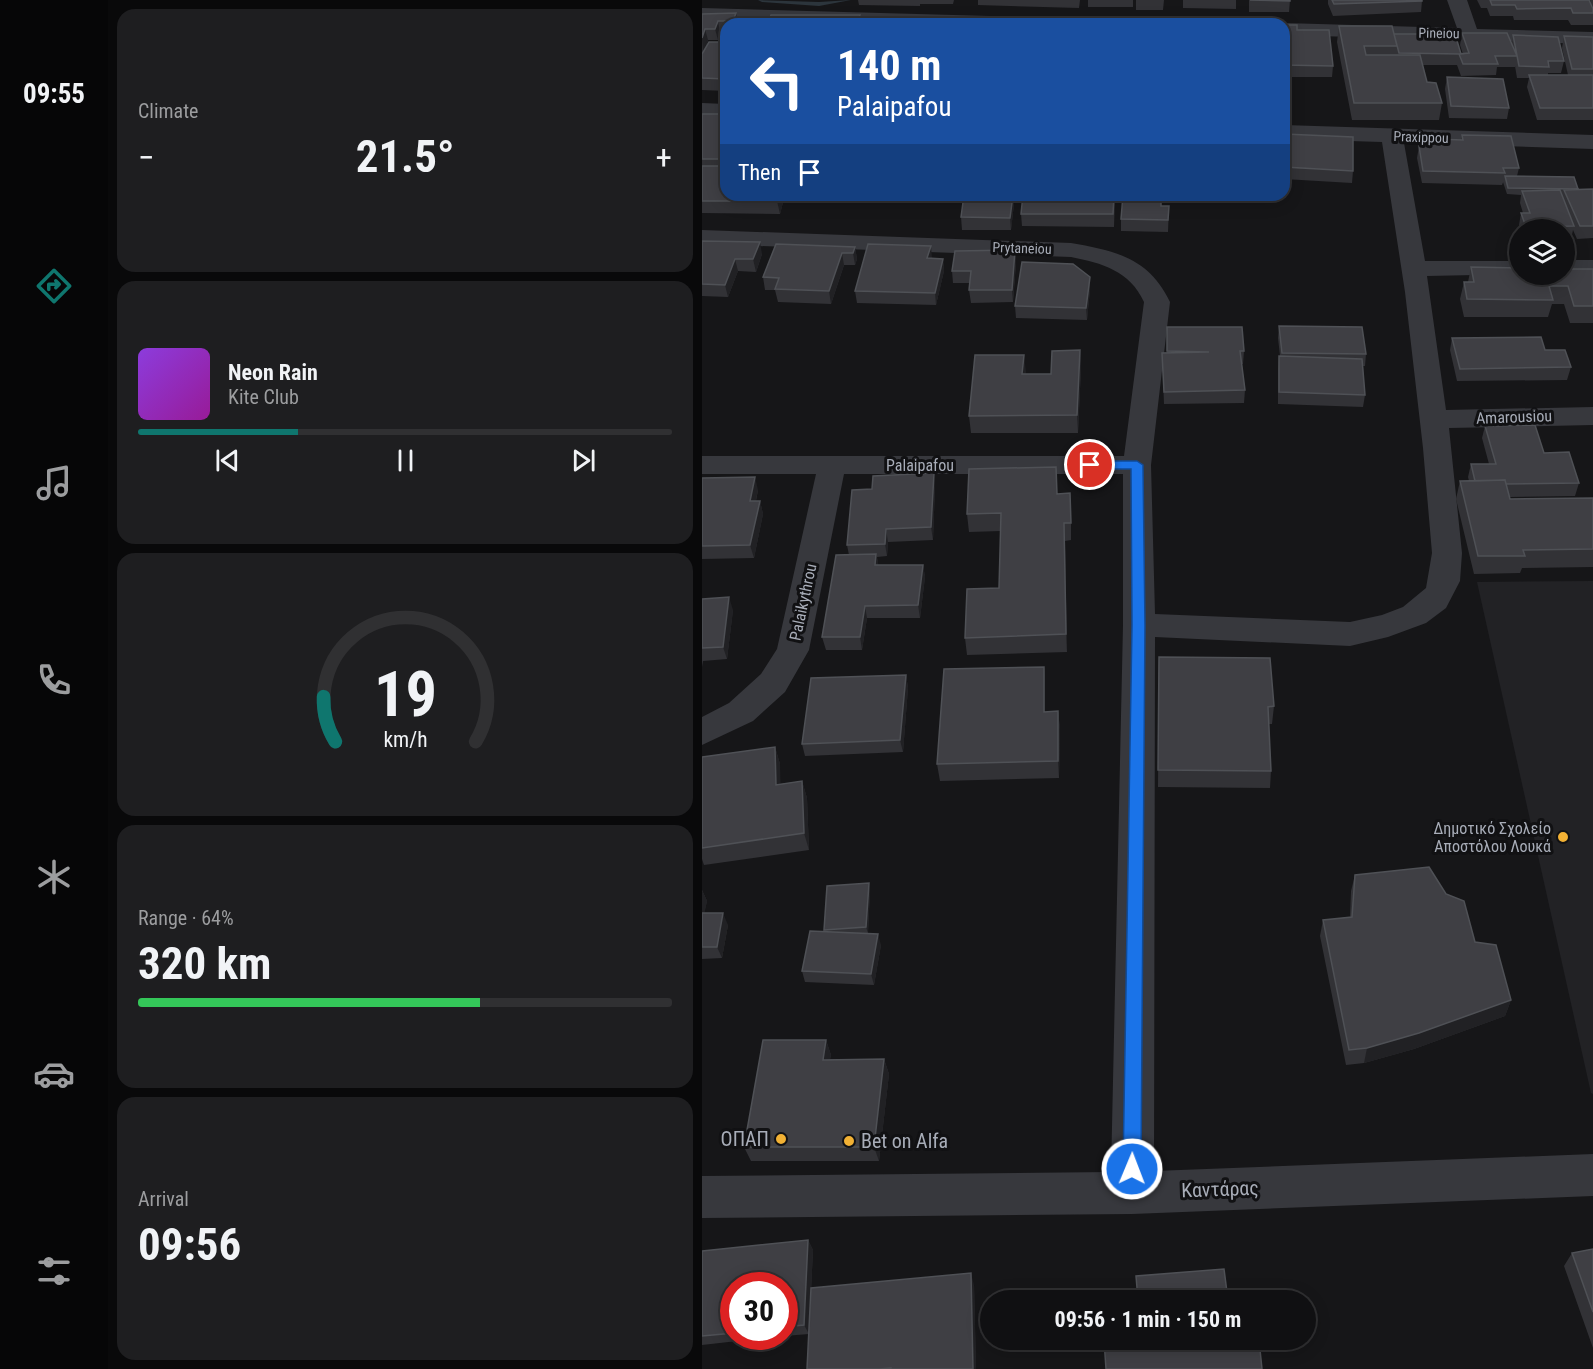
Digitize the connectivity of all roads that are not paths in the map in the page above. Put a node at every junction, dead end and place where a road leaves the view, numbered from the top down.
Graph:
1 (1457, 0) edge
2 (702, 14) edge
3 (847, 18) edge
4 (1290, 29) edge
5 (1469, 34) junction
6 (1593, 38) edge
7 (702, 110) edge
8 (720, 111) edge
9 (1290, 132) edge
10 (1392, 136) junction
11 (1593, 142) edge
12 (702, 237) edge
13 (1575, 267) edge
14 (1593, 267) edge
15 (1509, 268) edge
16 (1416, 269) junction
17 (1593, 416) edge
18 (1436, 419) junction
19 (702, 465) edge
20 (832, 465) junction
21 (1137, 465) junction
22 (1139, 625) junction
23 (702, 732) edge
24 (1593, 1175) edge
25 (1132, 1193) junction
26 (702, 1197) edge

1 - 5 street
2 - 3 street
4 - 5 street, Pineiou
5 - 6 street, Pineiou
7 - 8 street
9 - 10 street, Praxippou
10 - 11 street, Praxippou
10 - 16 street
12 - 21 street, Prytaneiou
13 - 14 street
15 - 16 street
16 - 18 street
17 - 18 street, Amarousiou
18 - 22 street
19 - 20 street, Palaipafou
20 - 21 street, Palaipafou
20 - 23 street, Palaikythrou
21 - 22 street, Prytaneiou
22 - 25 street, Prytaneiou
24 - 25 street, Καντάρας
25 - 26 street, Καντάρας

